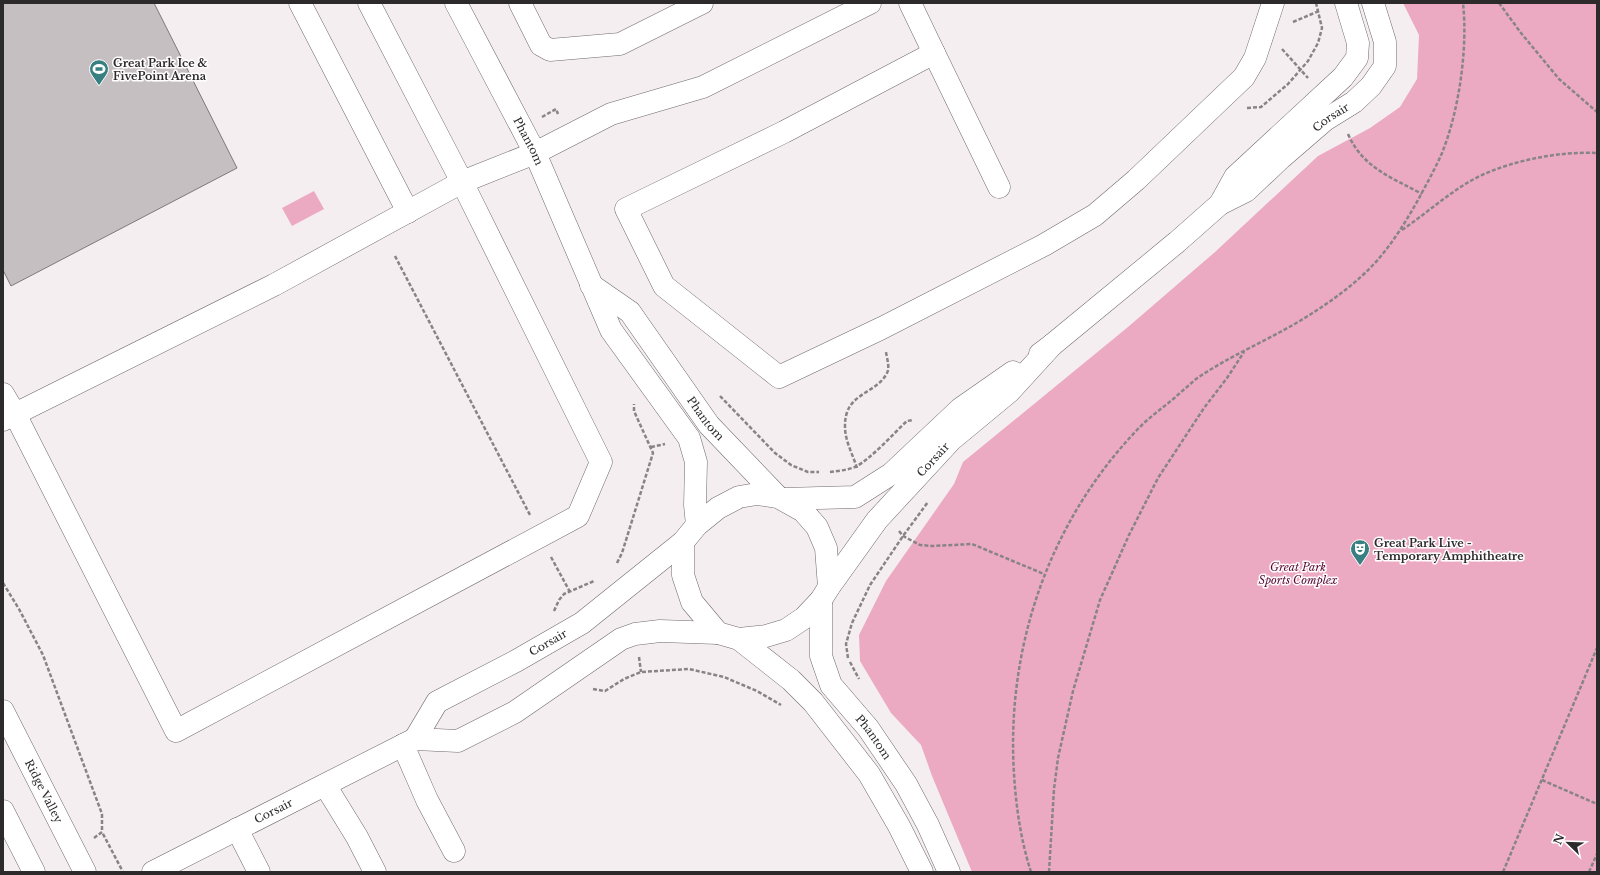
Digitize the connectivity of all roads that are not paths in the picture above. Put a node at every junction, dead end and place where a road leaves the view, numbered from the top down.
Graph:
1 (300, 3) edge
2 (369, 3) edge
3 (456, 3) edge
4 (520, 3) edge
5 (702, 3) edge
6 (870, 3) edge
7 (910, 3) edge
8 (1274, 3) edge
9 (1346, 3) edge
10 (1373, 3) edge
11 (934, 53) junction
12 (535, 153) junction
13 (462, 182) junction
14 (999, 187) dead end
15 (1220, 204) junction
16 (408, 212) junction
17 (590, 285) junction
18 (1052, 345) junction
19 (3, 394) edge
20 (9, 417) edge
21 (781, 498) junction
22 (697, 525) junction
23 (683, 542) junction
24 (825, 593) junction
25 (718, 634) junction
26 (739, 639) junction
27 (3, 711) edge
28 (409, 742) junction
29 (325, 785) junction
30 (3, 812) edge
31 (237, 829) junction
32 (454, 851) dead end
33 (34, 872) edge
34 (85, 872) edge
35 (153, 872) edge
36 (259, 872) edge
37 (375, 872) edge
38 (922, 872) edge
39 (949, 872) edge

1 - 16 street
2 - 13 street
3 - 12 street, Phantom
4 - 5 street
6 - 12 street
7 - 11 street
8 - 11 street
9 - 15 street, Corsair
10 - 15 street, Corsair
11 - 14 street
12 - 13 street
12 - 17 street, Phantom
13 - 16 street
13 - 20 street
15 - 18 street, Corsair
16 - 20 street
17 - 21 street, Phantom
17 - 22 street, Phantom
18 - 21 street, Corsair
18 - 24 street, Corsair
19 - 20 street
21 - 22 street, Corsair
21 - 24 street, Phantom
22 - 23 street, Corsair
23 - 25 street
23 - 28 street, Corsair
24 - 26 street, Corsair
24 - 39 street, Phantom
25 - 26 street, Corsair
25 - 28 street, Corsair
26 - 38 street
27 - 34 street, Ridge Valley
28 - 29 street, Corsair
28 - 32 street
29 - 31 street, Corsair
29 - 37 street
30 - 33 street
31 - 35 street, Corsair
31 - 36 street

